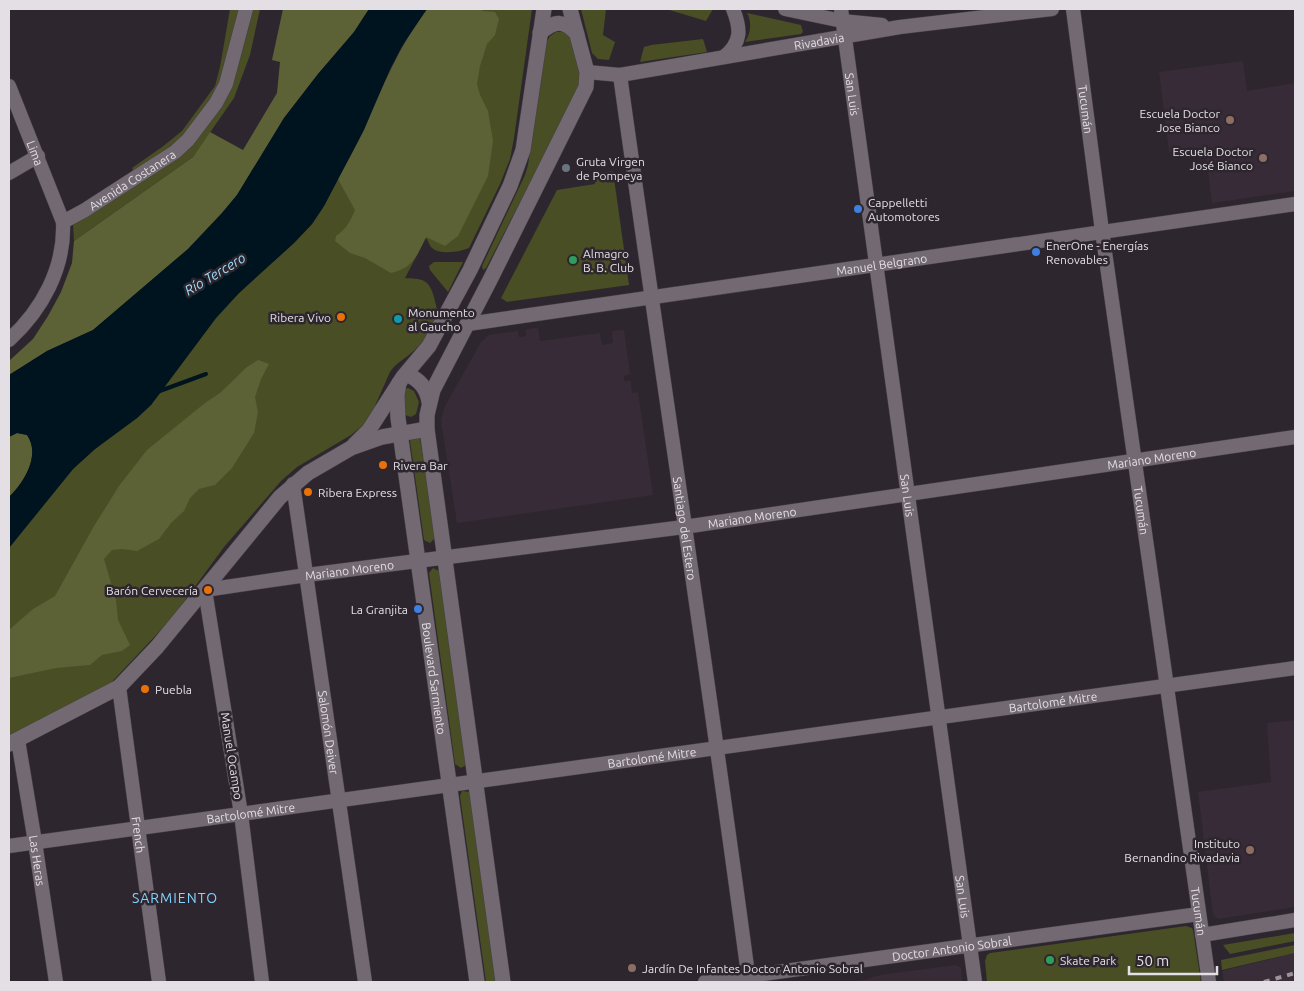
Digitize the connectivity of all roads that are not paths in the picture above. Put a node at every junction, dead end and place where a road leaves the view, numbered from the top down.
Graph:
1 (246, 9) edge
2 (544, 9) edge
3 (570, 9) edge
4 (733, 9) edge
5 (784, 9) edge
6 (1052, 9) edge
7 (1073, 9) edge
8 (841, 15) edge
9 (900, 27) junction
10 (540, 33) junction
11 (577, 34) junction
12 (844, 37) junction
13 (724, 57) junction
14 (587, 72) junction
15 (620, 75) junction
16 (9, 86) edge
17 (38, 156) junction
18 (9, 172) edge
19 (1295, 204) edge
20 (63, 222) junction
21 (1102, 231) junction
22 (876, 264) junction
23 (470, 270) junction
24 (490, 280) junction
25 (651, 299) junction
26 (468, 324) junction
27 (9, 340) edge
28 (402, 379) junction
29 (429, 402) junction
30 (427, 429) junction
31 (401, 433) junction
32 (1295, 437) edge
33 (351, 448) junction
34 (1135, 461) junction
35 (293, 484) junction
36 (907, 493) junction
37 (684, 527) junction
38 (445, 558) junction
39 (418, 562) junction
40 (307, 575) junction
41 (205, 590) junction
42 (1295, 668) edge
43 (1167, 686) junction
44 (119, 687) junction
45 (938, 718) junction
46 (14, 742) edge
47 (717, 748) junction
48 (476, 782) junction
49 (449, 785) junction
50 (339, 800) junction
51 (241, 814) junction
52 (138, 828) junction
53 (35, 842) junction
54 (9, 846) edge
55 (1199, 914) junction
56 (1295, 920) edge
57 (1202, 935) junction
58 (970, 946) junction
59 (749, 979) edge
60 (56, 982) edge
61 (159, 982) edge
62 (262, 982) edge
63 (365, 982) edge
64 (477, 982) edge
65 (504, 982) edge
66 (705, 982) edge
67 (975, 982) edge
68 (1209, 982) edge

1 - 20 street, Avenida Costanera
2 - 10 main road
3 - 11 main road
4 - 13 street
5 - 8 street
6 - 9 street, Rivadavia
7 - 21 street, Tucumán
8 - 9 street
8 - 12 street, San Luis
9 - 12 street, Rivadavia
10 - 11 main road
10 - 23 main road
11 - 14 main road
12 - 13 street, Rivadavia
12 - 22 street, San Luis
13 - 15 street, Rivadavia
14 - 15 street, Rivadavia
14 - 24 main road
15 - 25 street, Santiago del Estero
16 - 17 street, Lima
17 - 18 street
17 - 20 street, Lima
19 - 21 street, Manuel Belgrano
20 - 27 street
21 - 22 street, Manuel Belgrano
21 - 34 street, Tucumán
22 - 25 street, Manuel Belgrano
22 - 36 street, San Luis
23 - 24 main road
23 - 28 main road
24 - 26 main road
25 - 26 street, Manuel Belgrano
25 - 37 street, Santiago del Estero
26 - 29 main road
28 - 29 main road
28 - 31 main road, Boulevard Sarmiento
28 - 33 main road
29 - 30 main road
30 - 31 main road
30 - 38 main road
31 - 33 main road
31 - 39 main road, Boulevard Sarmiento
32 - 34 street, Mariano Moreno
33 - 35 main road
34 - 36 street, Mariano Moreno
34 - 43 street, Tucumán
35 - 40 street, Salomón Deiver
35 - 41 main road
36 - 37 street, Mariano Moreno
36 - 45 street, San Luis
37 - 38 street, Mariano Moreno
37 - 47 street, Santiago del Estero
38 - 39 street, Mariano Moreno
38 - 48 main road
39 - 40 street, Mariano Moreno
39 - 49 main road, Boulevard Sarmiento
40 - 41 street, Mariano Moreno
40 - 50 street, Salomón Deiver
41 - 44 main road
41 - 51 street, Manuel Ocampo
42 - 43 street, Bartolomé Mitre
43 - 45 street, Bartolomé Mitre
43 - 55 street, Tucumán
44 - 46 main road
44 - 52 street, French
45 - 47 street, Bartolomé Mitre
45 - 58 street, San Luis
46 - 53 street, Las Heras
47 - 48 street, Bartolomé Mitre
47 - 59 street, Santiago del Estero
48 - 49 street, Bartolomé Mitre
48 - 65 main road
49 - 50 street, Bartolomé Mitre
49 - 64 main road, Boulevard Sarmiento
50 - 51 street, Bartolomé Mitre
50 - 63 street, Salomón Deiver
51 - 52 street, Bartolomé Mitre
51 - 62 street, Manuel Ocampo
52 - 53 street, Bartolomé Mitre
52 - 61 street, French
53 - 54 street, Bartolomé Mitre
53 - 60 street, Las Heras
55 - 57 street, Tucumán
55 - 58 street, Doctor Antonio Sobral
56 - 57 street
57 - 68 street, Tucumán
58 - 59 street, Doctor Antonio Sobral
58 - 67 street, San Luis
59 - 66 street, Doctor Antonio Sobral

